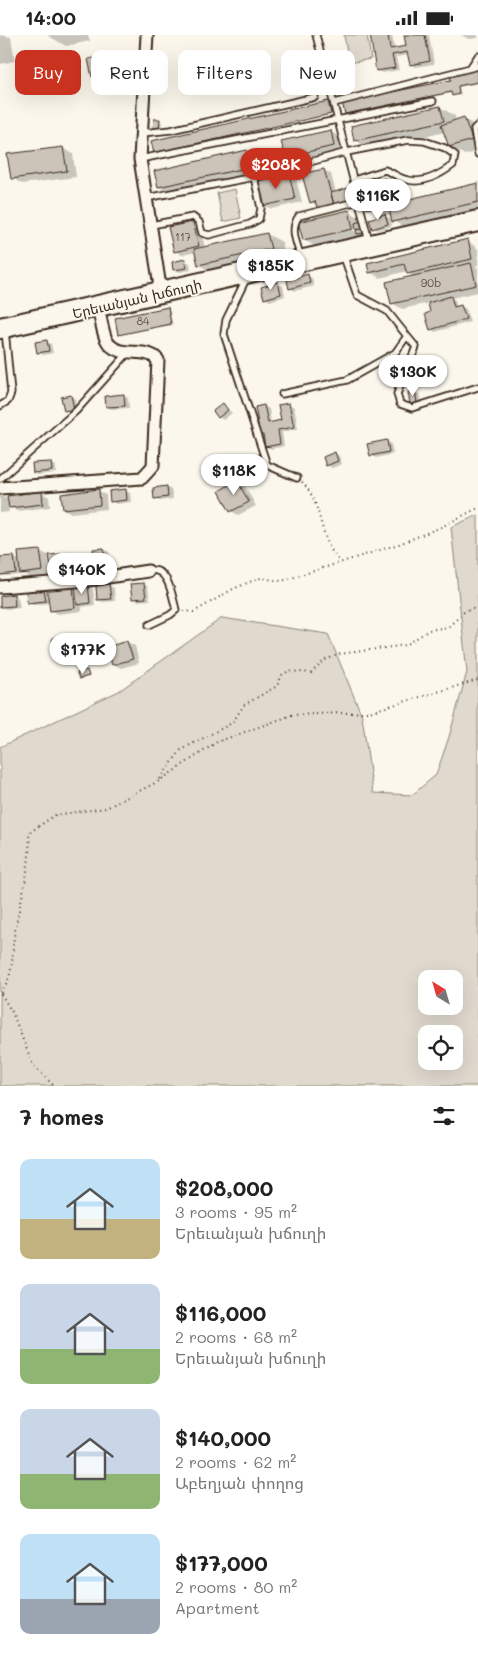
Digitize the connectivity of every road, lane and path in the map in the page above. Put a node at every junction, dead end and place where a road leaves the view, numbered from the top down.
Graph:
1 (147, 35) edge
2 (316, 35) edge
3 (478, 56) edge
4 (478, 66) edge
5 (470, 67) junction
6 (315, 97) dead end
7 (432, 101) dead end
8 (334, 103) junction
9 (338, 118) junction
10 (478, 125) edge
11 (142, 133) junction
12 (347, 152) junction
13 (478, 153) edge
14 (140, 159) junction
15 (254, 177) junction
16 (354, 180) junction
17 (146, 198) junction
18 (359, 201) junction
19 (478, 221) edge
20 (150, 225) junction
21 (370, 245) junction
22 (342, 252) junction
23 (302, 260) junction
24 (249, 273) junction
25 (161, 293) junction
26 (98, 308) junction
27 (3, 328) edge
28 (407, 336) junction
29 (128, 353) junction
30 (478, 387) edge
31 (282, 395) dead end
32 (0, 406) edge
33 (297, 477) joint
34 (0, 479) edge
35 (0, 488) edge
36 (478, 509) edge
37 (340, 561) junction
38 (148, 571) joint
39 (0, 587) edge
40 (478, 606) edge
41 (176, 609) junction
42 (149, 625) dead end
43 (478, 680) edge
44 (159, 781) junction
45 (0, 992) edge
46 (54, 1086) edge

1 - 11 street
2 - 8 lane
3 - 5 lane
4 - 5 lane
5 - 8 lane
6 - 11 lane
7 - 9 lane
8 - 9 lane
9 - 12 lane
9 - 14 lane
10 - 13 lane
11 - 14 street
12 - 15 lane
12 - 16 lane
12 - 16 lane
14 - 17 street
15 - 17 lane
15 - 20 lane
16 - 18 lane
17 - 20 street
18 - 21 lane
18 - 23 lane
19 - 21 highway, Երեւանյան խճուղի
20 - 25 street
21 - 22 highway, Երեւանյան խճուղի
22 - 23 highway, Երեւանյան խճուղի
22 - 28 lane
23 - 24 highway, Երեւանյան խճուղի
24 - 25 highway, Երեւանյան խճուղի
24 - 33 lane
25 - 26 highway, Երեւանյան խճուղի
26 - 27 highway, Երեւանյան խճուղի
26 - 29 street
27 - 32 lane
28 - 30 lane
28 - 31 lane
29 - 34 lane
29 - 35 street
33 - 37 path
36 - 37 path
37 - 41 path
38 - 39 street
38 - 41 lane
40 - 44 path
41 - 42 lane
43 - 44 path
44 - 45 path
45 - 46 path

